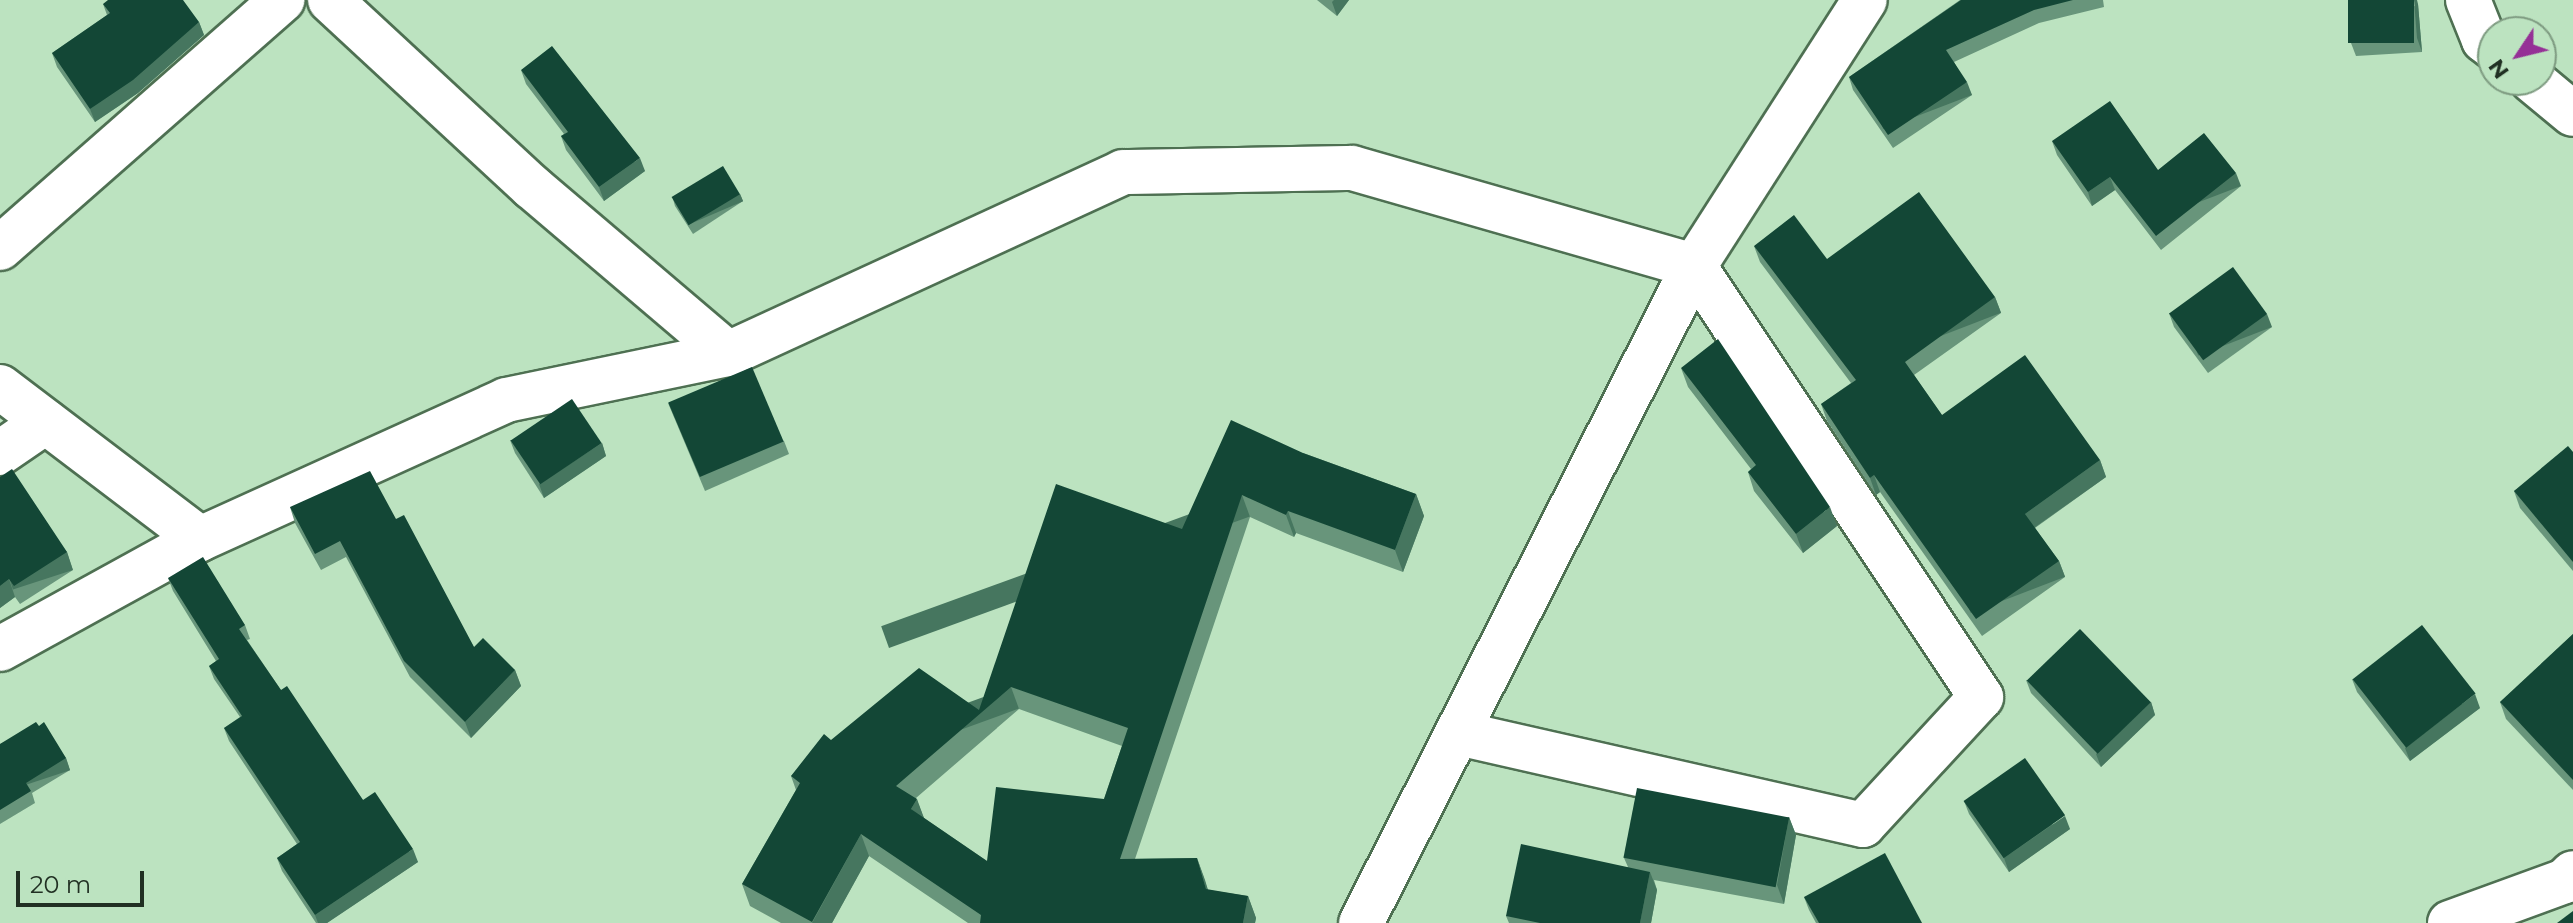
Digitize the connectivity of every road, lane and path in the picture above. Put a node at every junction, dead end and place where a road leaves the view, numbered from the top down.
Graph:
1 (282, 0) edge
2 (330, 0) edge
3 (1865, 0) edge
4 (2468, 0) edge
5 (2477, 22) edge
6 (2551, 96) edge
7 (2573, 114) edge
8 (0, 248) edge
9 (1694, 266) junction
10 (728, 354) junction
11 (0, 387) edge
12 (45, 422) junction
13 (0, 453) edge
14 (200, 539) junction
15 (0, 649) edge
16 (1457, 733) junction
17 (2573, 873) edge
18 (1361, 923) edge
19 (2450, 923) edge

1 - 8 main road
2 - 10 main road
3 - 9 main road
4 - 5 main road
6 - 7 main road
9 - 10 main road
9 - 16 main road
9 - 16 main road
10 - 14 main road
11 - 12 main road
12 - 13 main road
12 - 14 main road
14 - 15 main road
16 - 18 main road
17 - 19 main road

